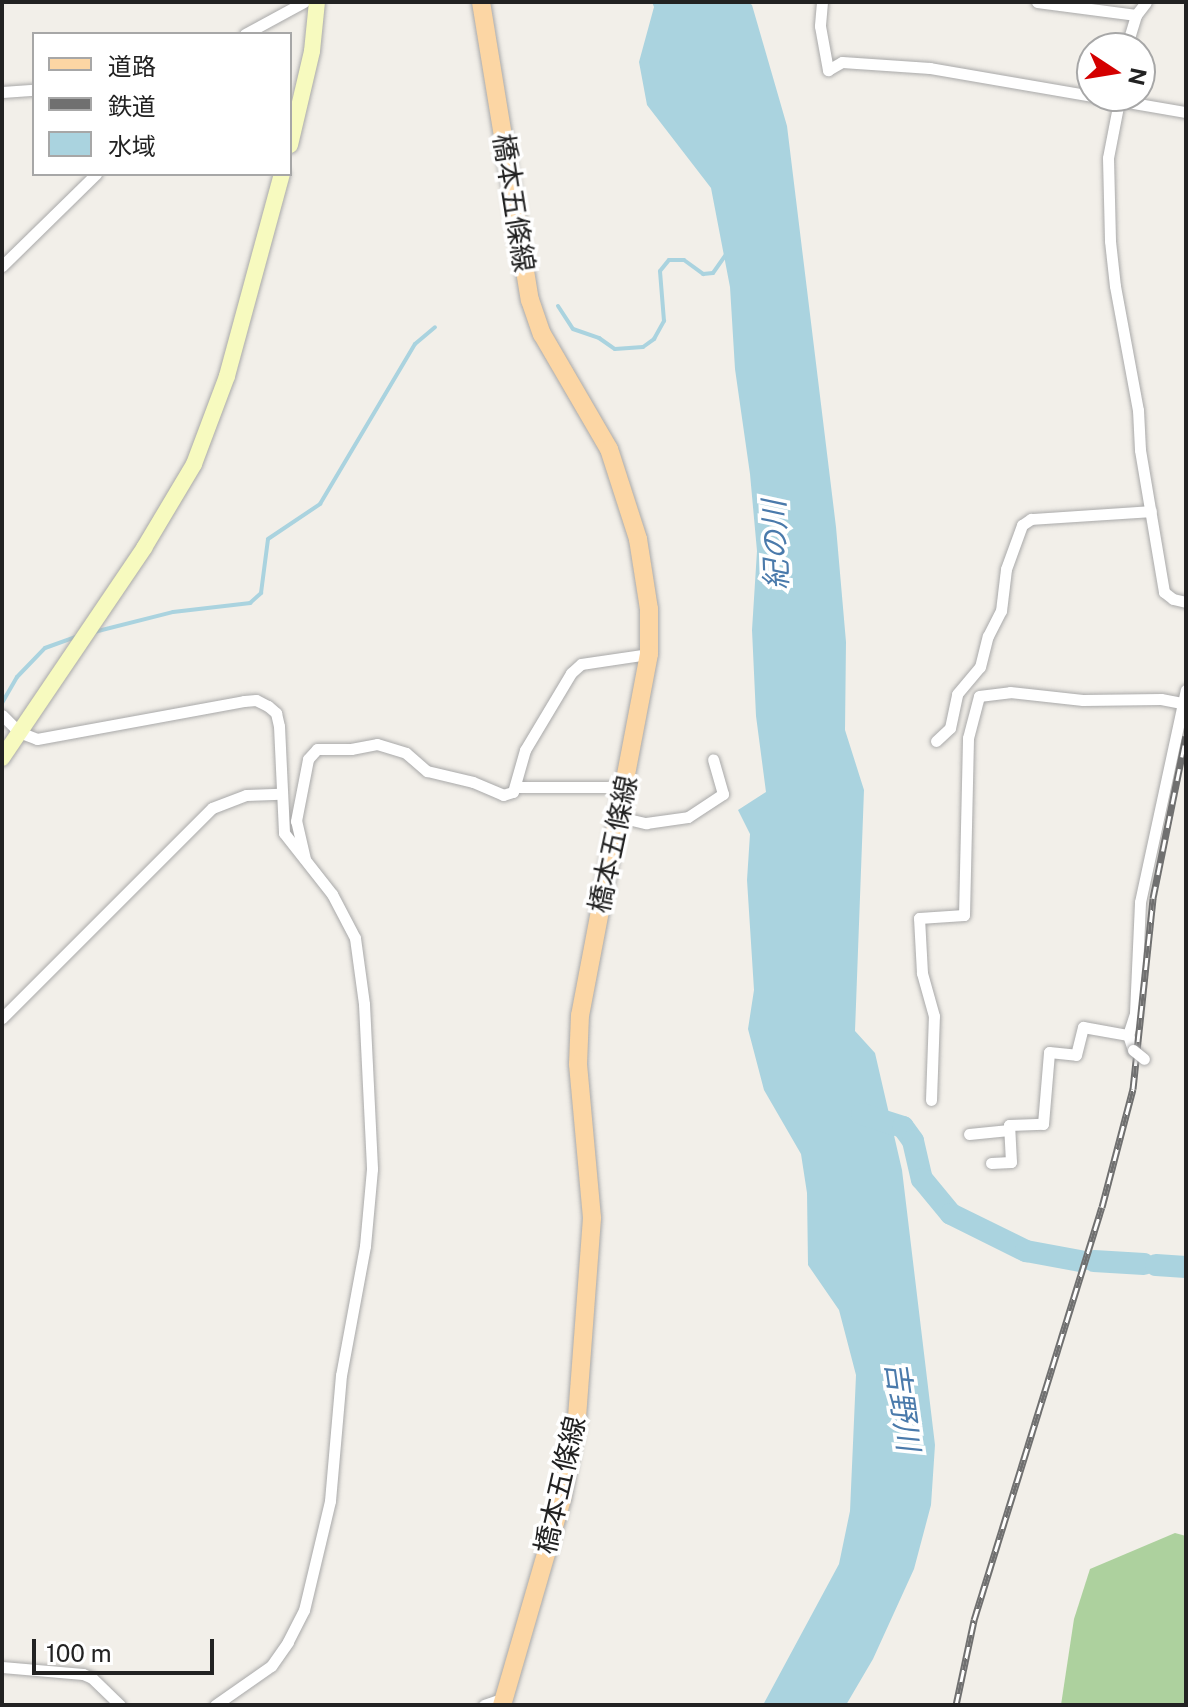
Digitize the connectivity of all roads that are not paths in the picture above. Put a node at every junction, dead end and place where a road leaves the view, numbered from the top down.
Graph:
1 (304, 2) edge
2 (317, 2) edge
3 (481, 2) edge
4 (822, 2) edge
5 (1037, 2) edge
6 (1146, 2) edge
7 (1136, 15) junction
8 (249, 32) edge
9 (1131, 32) edge
10 (32, 90) edge
11 (2, 92) edge
12 (1076, 92) edge
13 (1156, 106) edge
14 (1117, 112) edge
15 (1186, 112) edge
16 (292, 136) edge
17 (94, 176) edge
18 (281, 176) edge
19 (2, 266) edge
20 (1151, 511) junction
21 (1186, 602) edge
22 (649, 654) junction
23 (1186, 690) edge
24 (1182, 703) junction
25 (2, 715) edge
26 (19, 732) junction
27 (936, 741) dead end
28 (2, 758) edge
29 (713, 759) dead end
30 (515, 787) junction
31 (625, 787) junction
32 (280, 794) junction
33 (619, 817) junction
34 (305, 863) junction
35 (2, 1018) edge
36 (1128, 1035) junction
37 (1146, 1063) dead end
38 (931, 1100) dead end
39 (1009, 1130) junction
40 (969, 1134) dead end
41 (991, 1163) dead end
42 (2, 1667) edge
43 (503, 1702) edge
44 (120, 1705) edge
45 (215, 1705) edge
46 (484, 1705) edge

1 - 8 street
2 - 16 street
3 - 22 main road, 橋本五條線
4 - 12 street
5 - 7 street
6 - 7 street
7 - 9 street
10 - 11 street
13 - 15 street
14 - 20 street
17 - 19 street
18 - 26 street
20 - 21 street
20 - 27 street
22 - 30 street
22 - 31 main road, 橋本五條線
23 - 24 street
24 - 36 street
24 - 38 street
25 - 26 street
26 - 28 street
26 - 32 street
29 - 33 street
30 - 31 street
30 - 34 street
31 - 33 main road, 橋本五條線
32 - 34 street
32 - 35 street
33 - 43 main road, 橋本五條線
34 - 45 street
36 - 37 street, bridge
36 - 39 street
39 - 40 street
39 - 41 street
42 - 44 street
43 - 46 street

